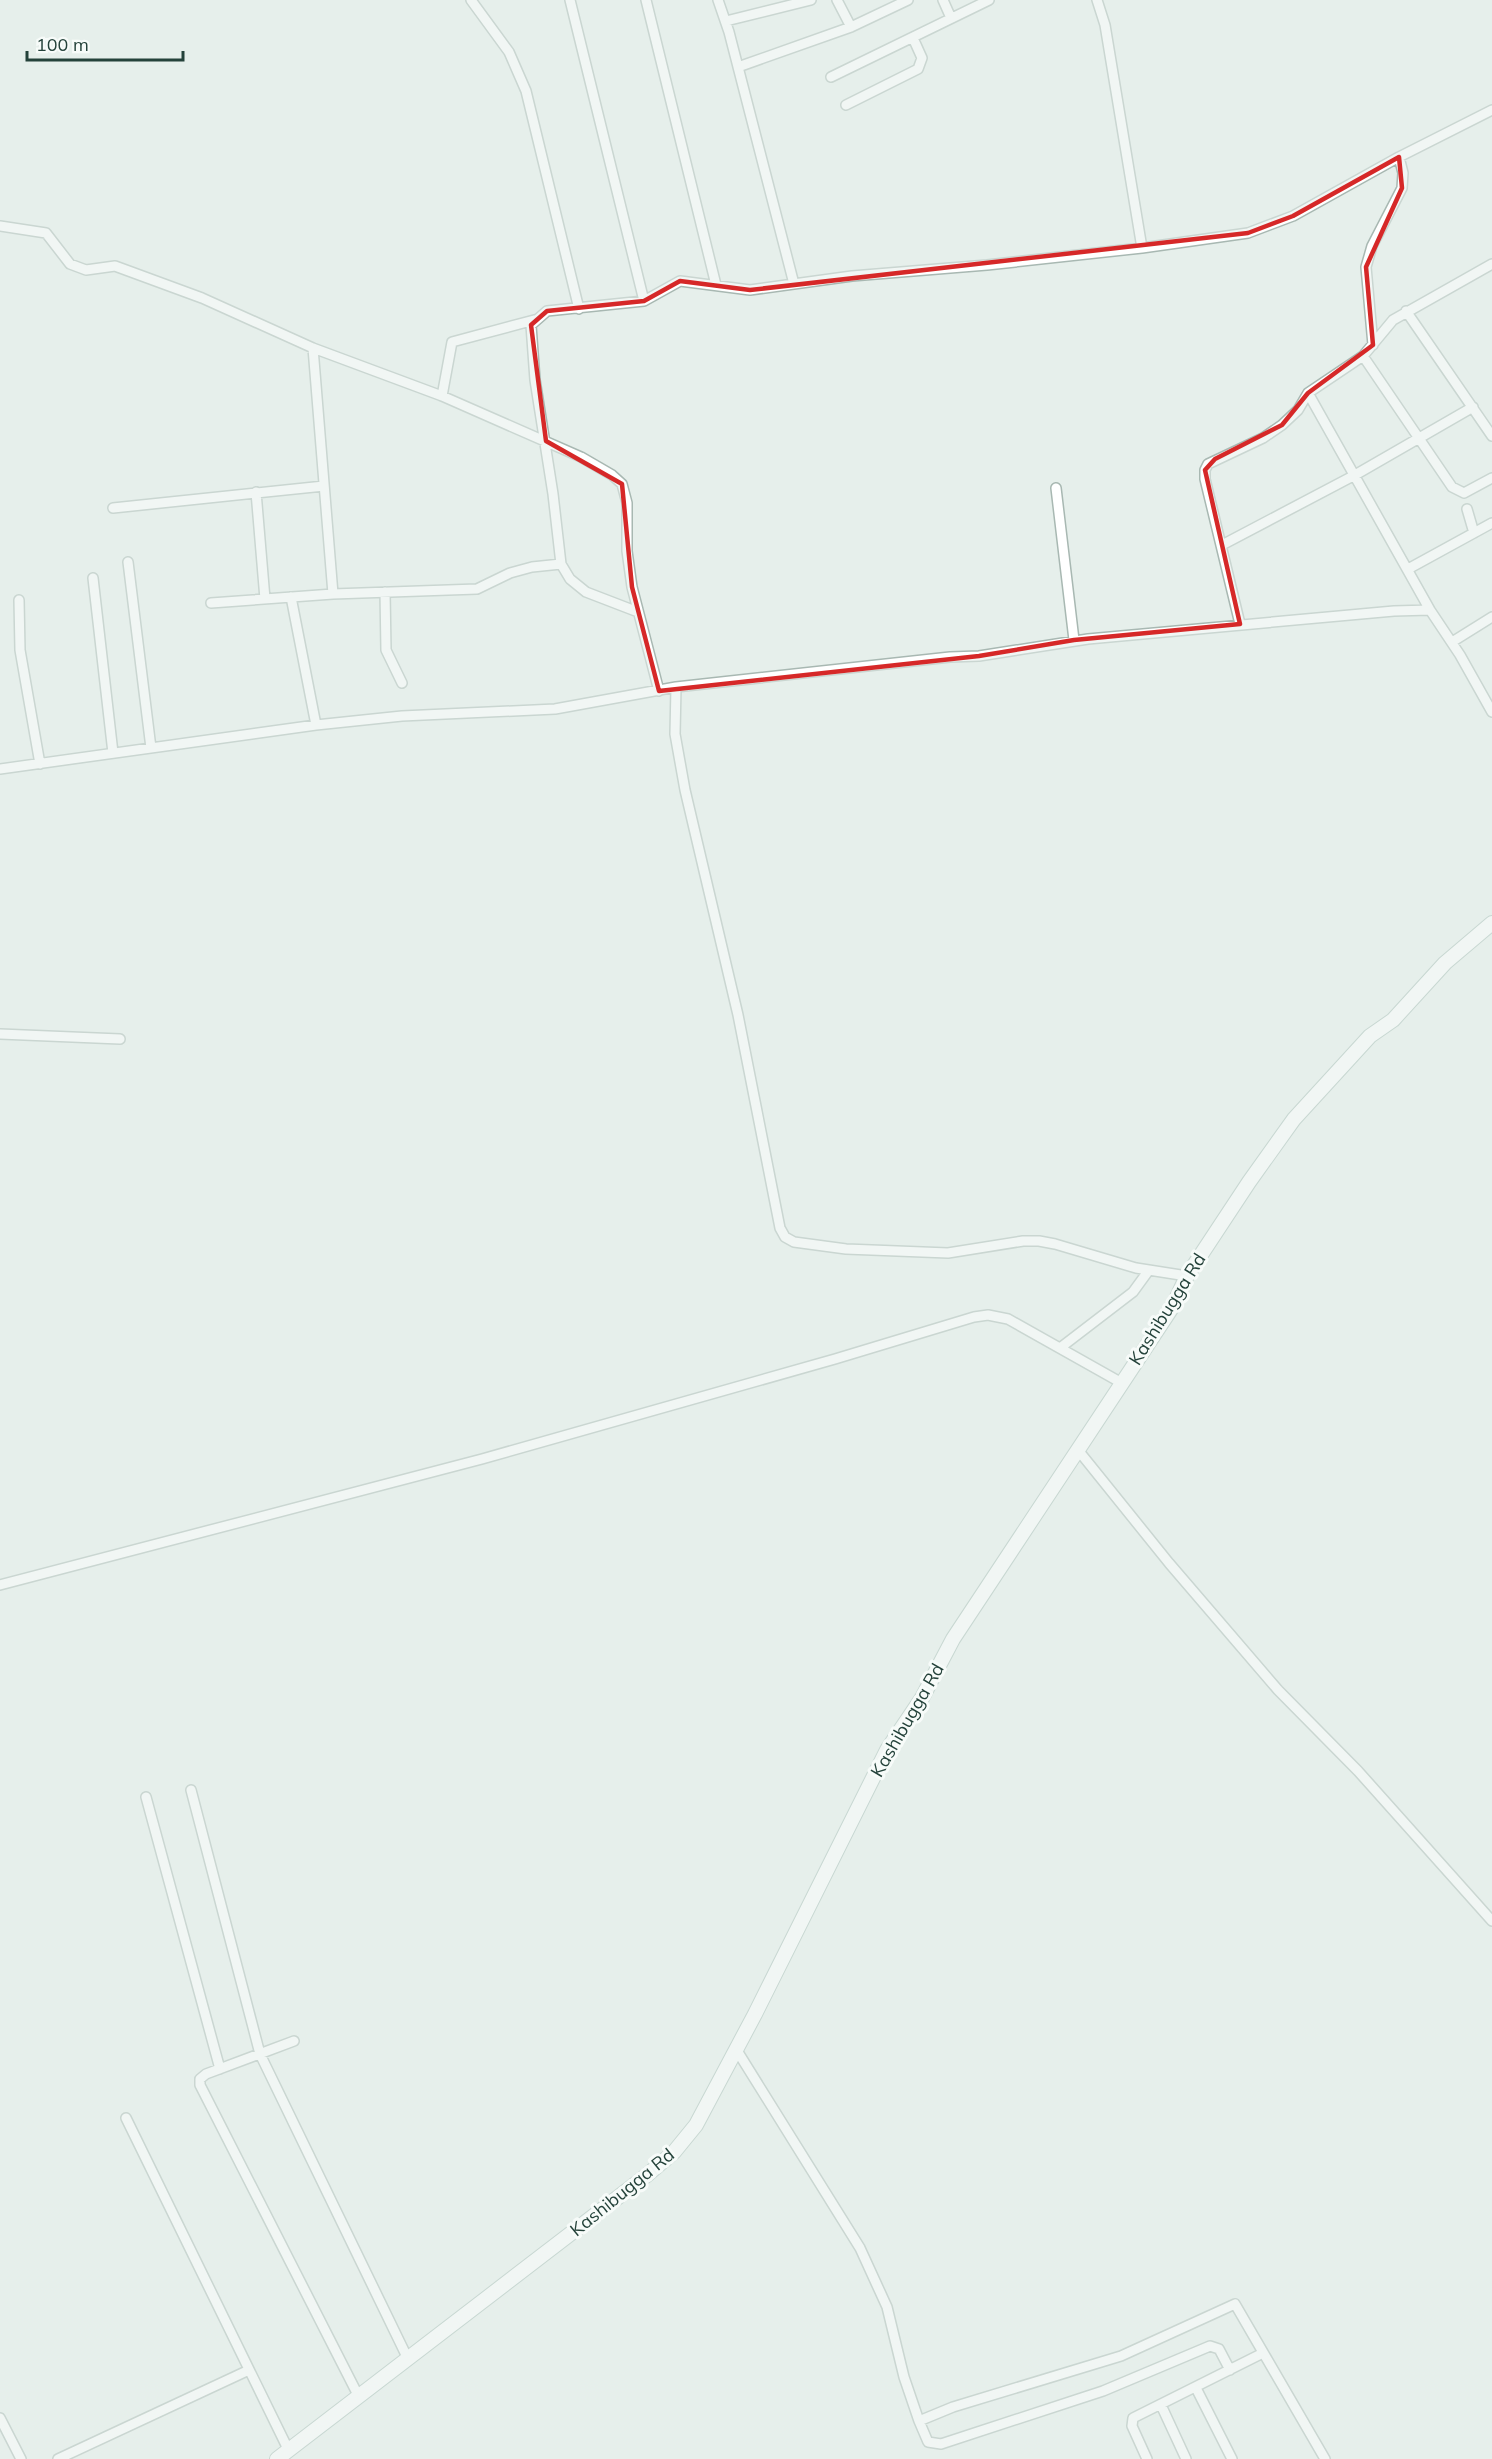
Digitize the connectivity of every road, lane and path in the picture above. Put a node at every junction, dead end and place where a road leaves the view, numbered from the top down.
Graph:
1 (471, 0) edge
2 (570, 0) edge
3 (646, 0) edge
4 (718, 0) edge
5 (811, 0) edge
6 (837, 0) edge
7 (908, 0) edge
8 (943, 0) edge
9 (989, 0) edge
10 (1098, 0) edge
11 (951, 18) junction
12 (726, 21) junction
13 (852, 27) junction
14 (913, 38) junction
15 (738, 67) junction
16 (831, 77) dead end
17 (846, 105) dead end
18 (1492, 110) edge
19 (1399, 157) junction
20 (0, 226) edge
21 (1142, 248) junction
22 (1492, 264) edge
23 (794, 284) junction
24 (716, 285) junction
25 (645, 301) junction
26 (579, 309) junction
27 (1406, 311) junction
28 (540, 318) junction
29 (1373, 345) junction
30 (313, 348) junction
31 (1363, 356) junction
32 (1308, 393) junction
33 (442, 396) junction
34 (1473, 407) junction
35 (1492, 436) edge
36 (1420, 438) junction
37 (546, 441) junction
38 (1355, 475) junction
39 (1492, 478) edge
40 (324, 486) junction
41 (1056, 488) dead end
42 (256, 492) junction
43 (113, 508) dead end
44 (1467, 509) dead end
45 (1492, 523) edge
46 (1474, 533) junction
47 (1222, 545) junction
48 (128, 562) dead end
49 (561, 564) junction
50 (1408, 569) junction
51 (93, 578) dead end
52 (385, 592) junction
53 (333, 594) junction
54 (291, 597) junction
55 (265, 599) junction
56 (19, 600) dead end
57 (211, 603) dead end
58 (1430, 610) junction
59 (638, 612) junction
60 (1492, 617) edge
61 (1240, 624) junction
62 (1074, 640) junction
63 (1452, 642) junction
64 (402, 683) dead end
65 (676, 687) junction
66 (658, 691) junction
67 (1492, 712) edge
68 (316, 725) junction
69 (151, 748) junction
70 (113, 753) junction
71 (40, 764) junction
72 (0, 769) edge
73 (1492, 923) edge
74 (0, 1034) edge
75 (120, 1039) dead end
76 (1149, 1270) junction
77 (1187, 1276) junction
78 (1060, 1348) junction
79 (1120, 1383) junction
80 (1078, 1450) junction
81 (0, 1585) edge
82 (191, 1790) dead end
83 (146, 1797) dead end
84 (1492, 1921) edge
85 (294, 2041) dead end
86 (736, 2049) junction
87 (260, 2054) junction
88 (220, 2069) junction
89 (126, 2118) dead end
90 (1263, 2353) junction
91 (408, 2359) junction
92 (249, 2370) junction
93 (1230, 2370) junction
94 (1196, 2388) junction
95 (359, 2397) junction
96 (1161, 2405) junction
97 (0, 2418) edge
98 (919, 2421) junction
99 (288, 2449) junction
100 (21, 2459) edge
101 (58, 2459) edge
102 (277, 2459) edge
103 (1147, 2459) edge
104 (1186, 2459) edge
105 (1232, 2459) edge
106 (1325, 2459) edge

1 - 26 street
2 - 25 street
3 - 24 street
4 - 12 street
5 - 12 street
6 - 13 street
7 - 13 street
8 - 11 street
9 - 11 street
10 - 21 street
11 - 14 street
12 - 15 street
13 - 15 street
14 - 16 street
14 - 17 street
15 - 23 street
18 - 19 street
19 - 21 street
19 - 29 street
20 - 30 street
21 - 23 street
22 - 27 street
23 - 24 street
24 - 25 street
25 - 26 street
26 - 28 street
27 - 29 street
27 - 34 street
28 - 33 street
28 - 37 street
29 - 31 street
30 - 33 street
30 - 40 street
31 - 32 street
31 - 36 street
32 - 38 street
32 - 47 street
33 - 37 street
34 - 35 street
34 - 36 street
36 - 38 street
36 - 39 street
37 - 49 street
37 - 59 street
38 - 47 street
38 - 50 street
40 - 42 street
40 - 53 street
41 - 62 street
42 - 43 street
42 - 55 street
44 - 46 street
45 - 46 street
46 - 50 street
47 - 61 street
48 - 69 street
49 - 52 street
49 - 59 street
50 - 58 street
51 - 70 street
52 - 53 street
52 - 64 street
53 - 54 street
54 - 55 street
54 - 68 street
55 - 57 street
56 - 71 street
58 - 61 street
58 - 63 street
59 - 66 street
60 - 63 street
61 - 62 street
62 - 65 street
63 - 67 street
65 - 66 street
65 - 76 street
66 - 68 street
68 - 69 street
69 - 70 street
70 - 71 street
71 - 72 street
73 - 77 main road, Kashibugga Rd
74 - 75 street
76 - 77 street
76 - 78 street
77 - 79 main road, Kashibugga Rd
78 - 79 street
78 - 81 street
79 - 80 main road, Kashibugga Rd
80 - 84 street
80 - 86 main road, Kashibugga Rd
82 - 87 street
83 - 88 street
85 - 87 street
86 - 91 main road, Kashibugga Rd
86 - 98 street
87 - 88 street
87 - 91 street
88 - 95 street
89 - 92 street
90 - 93 street
90 - 98 street
90 - 106 street
91 - 95 main road, Kashibugga Rd
92 - 99 street
92 - 101 street
93 - 94 street
93 - 98 street
94 - 96 street
94 - 105 street
95 - 99 main road, Kashibugga Rd
96 - 103 street
96 - 104 street
97 - 100 street
99 - 102 main road, Kashibugga Rd

